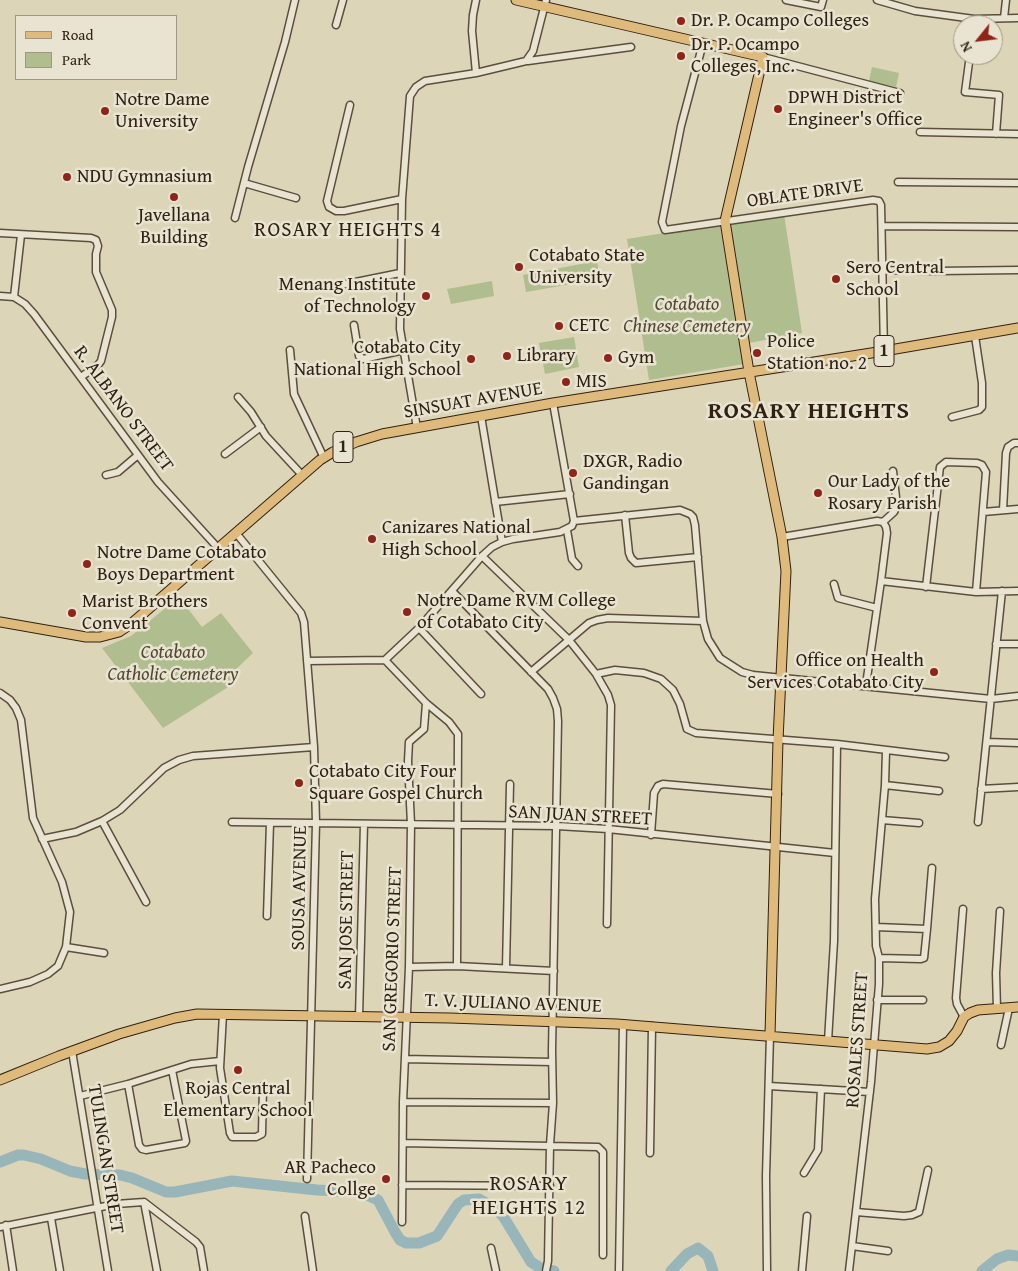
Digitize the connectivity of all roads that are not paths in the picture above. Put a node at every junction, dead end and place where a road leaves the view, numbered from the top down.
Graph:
1 (296, 0) edge
2 (343, 0) edge
3 (476, 0) edge
4 (516, 0) edge
5 (786, 0) edge
6 (877, 0) edge
7 (1006, 0) edge
8 (545, 3) edge
9 (822, 4) edge
10 (953, 18) edge
11 (1004, 18) joint
12 (1018, 18) edge
13 (336, 25) dead end
14 (703, 43) junction
15 (631, 47) dead end
16 (763, 57) junction
17 (526, 61) junction
18 (969, 65) edge
19 (476, 73) junction
20 (900, 93) dead end
21 (350, 105) dead end
22 (920, 132) dead end
23 (996, 134) junction
24 (1018, 134) edge
25 (898, 182) dead end
26 (1018, 182) edge
27 (244, 183) junction
28 (296, 198) dead end
29 (402, 199) junction
30 (235, 218) dead end
31 (725, 221) junction
32 (882, 226) junction
33 (1018, 226) edge
34 (0, 234) edge
35 (21, 235) junction
36 (882, 270) junction
37 (1018, 270) edge
38 (400, 273) junction
39 (331, 287) dead end
40 (0, 296) edge
41 (14, 297) junction
42 (354, 325) dead end
43 (1018, 328) edge
44 (975, 336) junction
45 (290, 350) dead end
46 (404, 350) junction
47 (884, 351) junction
48 (749, 372) junction
49 (81, 378) junction
50 (238, 398) dead end
51 (553, 403) junction
52 (481, 416) junction
53 (952, 417) dead end
54 (261, 427) junction
55 (417, 428) junction
56 (1018, 443) edge
57 (225, 454) dead end
58 (138, 455) junction
59 (324, 458) junction
60 (894, 471) dead end
61 (106, 475) dead end
62 (302, 475) junction
63 (570, 494) junction
64 (495, 502) junction
65 (1003, 510) junction
66 (1018, 510) edge
67 (983, 512) junction
68 (625, 515) junction
69 (883, 522) junction
70 (571, 526) junction
71 (236, 533) junction
72 (782, 537) junction
73 (502, 542) junction
74 (218, 548) junction
75 (482, 556) junction
76 (698, 558) junction
77 (578, 566) dead end
78 (881, 581) junction
79 (834, 584) dead end
80 (926, 587) junction
81 (452, 591) junction
82 (1002, 591) junction
83 (1018, 591) edge
84 (976, 592) junction
85 (877, 608) junction
86 (704, 621) junction
87 (0, 622) edge
88 (419, 628) junction
89 (569, 640) junction
90 (996, 644) junction
91 (1018, 644) edge
92 (385, 660) junction
93 (307, 661) junction
94 (531, 672) junction
95 (596, 674) junction
96 (781, 677) junction
97 (866, 686) junction
98 (0, 693) edge
99 (481, 694) dead end
100 (1018, 696) edge
101 (991, 699) junction
102 (426, 703) junction
103 (778, 740) junction
104 (987, 742) junction
105 (1018, 743) edge
106 (837, 744) junction
107 (314, 747) junction
108 (886, 751) junction
109 (946, 757) dead end
110 (510, 784) dead end
111 (885, 785) junction
112 (1018, 787) edge
113 (981, 790) junction
114 (940, 791) dead end
115 (778, 794) junction
116 (882, 820) junction
117 (102, 821) junction
118 (232, 822) dead end
119 (978, 822) dead end
120 (270, 823) junction
121 (316, 823) junction
122 (919, 823) dead end
123 (364, 824) junction
124 (411, 824) junction
125 (458, 825) junction
126 (509, 826) junction
127 (557, 826) junction
128 (608, 829) junction
129 (651, 835) junction
130 (42, 839) junction
131 (776, 846) junction
132 (835, 853) junction
133 (932, 868) dead end
134 (146, 902) dead end
135 (963, 909) dead end
136 (1000, 911) dead end
137 (266, 916) dead end
138 (607, 924) dead end
139 (876, 927) junction
140 (927, 929) junction
141 (66, 948) junction
142 (104, 954) dead end
143 (878, 958) junction
144 (458, 966) junction
145 (409, 967) junction
146 (506, 968) junction
147 (554, 971) junction
148 (0, 989) edge
149 (877, 1000) junction
150 (923, 1000) dead end
151 (1014, 1007) edge
152 (996, 1009) junction
153 (223, 1014) junction
154 (311, 1016) junction
155 (359, 1017) junction
156 (964, 1017) junction
157 (407, 1018) junction
158 (553, 1022) junction
159 (623, 1024) junction
160 (652, 1026) junction
161 (770, 1036) junction
162 (828, 1041) junction
163 (874, 1045) junction
164 (1002, 1045) dead end
165 (72, 1051) junction
166 (406, 1059) junction
167 (220, 1061) junction
168 (552, 1062) junction
169 (172, 1070) junction
170 (0, 1080) edge
171 (128, 1084) junction
172 (262, 1086) dead end
173 (769, 1086) junction
174 (821, 1089) junction
175 (870, 1092) junction
176 (80, 1096) junction
177 (403, 1102) junction
178 (553, 1103) junction
179 (402, 1143) junction
180 (550, 1145) junction
181 (650, 1153) dead end
182 (928, 1170) dead end
183 (804, 1173) dead end
184 (308, 1179) dead end
185 (402, 1185) junction
186 (550, 1186) junction
187 (144, 1202) junction
188 (98, 1208) junction
189 (856, 1212) junction
190 (305, 1216) dead end
191 (807, 1216) dead end
192 (51, 1218) junction
193 (402, 1222) dead end
194 (3, 1226) edge
195 (852, 1246) junction
196 (491, 1248) dead end
197 (888, 1251) dead end
198 (603, 1255) dead end
199 (619, 1270) dead end
200 (14, 1271) edge
201 (60, 1271) edge
202 (108, 1271) edge
203 (157, 1271) edge
204 (204, 1271) edge
205 (313, 1271) edge
206 (496, 1271) edge
207 (546, 1271) edge
208 (767, 1271) edge
209 (802, 1271) edge
210 (849, 1271) edge

1 - 27 street
2 - 13 street
3 - 19 street
4 - 8 main road
5 - 9 street
6 - 10 street
7 - 11 street
8 - 14 main road
8 - 17 street
11 - 12 street
14 - 16 main road
14 - 31 street
15 - 17 street
16 - 20 street
16 - 31 main road
17 - 19 street
18 - 23 street
19 - 29 street
21 - 29 street
22 - 23 street
23 - 24 street
25 - 26 street
27 - 28 street
27 - 30 street
29 - 38 street
31 - 32 street, OBLATE DRIVE
31 - 48 main road
32 - 33 street
32 - 36 street, OBLATE DRIVE
34 - 35 street
35 - 41 street
35 - 49 street
36 - 37 street
36 - 47 street, OBLATE DRIVE
38 - 39 street
38 - 46 street
40 - 41 street
41 - 49 street, R. ALBANO STREET
42 - 46 street
43 - 44 main road, SINSUAT AVENUE / 1
44 - 47 main road, SINSUAT AVENUE / 1
44 - 53 street
45 - 59 street
46 - 55 street
47 - 48 main road, SINSUAT AVENUE / 1
48 - 51 main road, SINSUAT AVENUE / 1
48 - 72 main road
49 - 58 street, R. ALBANO STREET
50 - 54 street
51 - 52 main road, SINSUAT AVENUE / 1
51 - 63 street
52 - 55 main road, SINSUAT AVENUE / 1
52 - 64 street
54 - 57 street
54 - 62 street
55 - 59 main road, SINSUAT AVENUE / 1
56 - 65 street
58 - 61 street
58 - 74 street, R. ALBANO STREET
59 - 62 main road, SINSUAT AVENUE / 1
60 - 69 street
62 - 71 main road, SINSUAT AVENUE / 1
63 - 64 street
63 - 70 street
64 - 73 street
65 - 66 street
65 - 67 street
67 - 80 street
67 - 84 street
68 - 70 street
68 - 76 street
68 - 76 street
69 - 72 street
69 - 78 street
70 - 73 street
70 - 77 street
71 - 74 main road, SINSUAT AVENUE / 1
71 - 93 street, SOUSA AVENUE
72 - 96 main road
73 - 75 street
74 - 87 main road, SINSUAT AVENUE / 1
75 - 81 street
75 - 89 street
76 - 86 street
78 - 80 street
78 - 85 street
79 - 85 street
80 - 84 street
81 - 88 street
81 - 94 street
82 - 83 street
82 - 84 street
82 - 90 street
85 - 97 street
86 - 89 street
86 - 96 street
88 - 92 street
88 - 99 street
89 - 94 street
89 - 95 street
90 - 91 street
90 - 101 street
92 - 93 street
92 - 102 street
93 - 107 street, SOUSA AVENUE
94 - 127 street
95 - 103 street
95 - 128 street
96 - 97 street
96 - 103 main road
97 - 101 street
98 - 130 street
100 - 101 street
101 - 104 street
102 - 124 street, SAN GREGORIO STREET
102 - 125 street
103 - 106 street
103 - 115 main road
104 - 105 street
104 - 113 street
106 - 108 street
106 - 132 street
107 - 117 street
107 - 121 street, SOUSA AVENUE
108 - 109 street
108 - 111 street, ROSALES STREET
110 - 126 street
111 - 114 street
111 - 116 street, ROSALES STREET
112 - 113 street
113 - 119 street
115 - 129 street
115 - 131 main road
116 - 122 street
116 - 139 street, ROSALES STREET
117 - 130 street
117 - 134 street
118 - 120 street, SAN JUAN STREET
120 - 121 street, SAN JUAN STREET
120 - 137 street
121 - 123 street, SAN JUAN STREET
121 - 154 street, SOUSA AVENUE
123 - 124 street, SAN JUAN STREET
123 - 155 street, SAN JOSE STREET
124 - 125 street, SAN JUAN STREET
124 - 145 street, SAN GREGORIO STREET
125 - 126 street, SAN JUAN STREET
125 - 144 street
126 - 127 street, SAN JUAN STREET
126 - 146 street
127 - 128 street, SAN JUAN STREET
127 - 147 street
128 - 129 street, SAN JUAN STREET
128 - 138 street
129 - 131 street, SAN JUAN STREET
130 - 141 street
131 - 132 street, SAN JUAN STREET
131 - 161 main road
132 - 162 street
133 - 140 street
135 - 156 street
136 - 152 street
139 - 140 street
139 - 143 street, ROSALES STREET
140 - 143 street
141 - 142 street
141 - 148 street
143 - 149 street, ROSALES STREET
144 - 145 street
144 - 146 street
145 - 157 street, SAN GREGORIO STREET
146 - 147 street
147 - 158 street
149 - 150 street
149 - 163 street, ROSALES STREET
151 - 152 main road
151 - 164 street
152 - 156 main road
153 - 154 main road, T. V. JULIANO AVENUE
153 - 165 main road, T. V. JULIANO AVENUE
153 - 167 street
154 - 155 main road, T. V. JULIANO AVENUE
154 - 184 street, SOUSA AVENUE
155 - 157 main road, T. V. JULIANO AVENUE
156 - 163 main road, T. V. JULIANO AVENUE
157 - 158 main road, T. V. JULIANO AVENUE
157 - 166 street, SAN GREGORIO STREET
158 - 159 main road, T. V. JULIANO AVENUE
158 - 168 street
159 - 160 main road, T. V. JULIANO AVENUE
159 - 199 street
160 - 161 main road, T. V. JULIANO AVENUE
160 - 181 street
161 - 162 main road, T. V. JULIANO AVENUE
161 - 173 street
162 - 163 main road, T. V. JULIANO AVENUE
163 - 175 street, ROSALES STREET
165 - 170 main road, T. V. JULIANO AVENUE
165 - 176 street, TULINGAN STREET
166 - 168 street
166 - 177 street, SAN GREGORIO STREET
167 - 169 street
167 - 172 street
168 - 178 street
169 - 171 street
169 - 171 street
171 - 176 street
173 - 174 street
173 - 208 street
174 - 175 street
174 - 183 street
175 - 189 street, ROSALES STREET
176 - 188 street, TULINGAN STREET
177 - 178 street
177 - 179 street, SAN GREGORIO STREET
178 - 180 street
179 - 180 street
179 - 185 street, SAN GREGORIO STREET
180 - 186 street
180 - 198 street
182 - 189 street
185 - 186 street
185 - 193 street, SAN GREGORIO STREET
186 - 207 street
187 - 188 street
187 - 203 street
187 - 204 street
188 - 192 street
188 - 202 street, TULINGAN STREET
189 - 195 street, ROSALES STREET
190 - 205 street
191 - 209 street
192 - 194 street
192 - 201 street
194 - 200 street
195 - 197 street
195 - 210 street, ROSALES STREET
196 - 206 street

